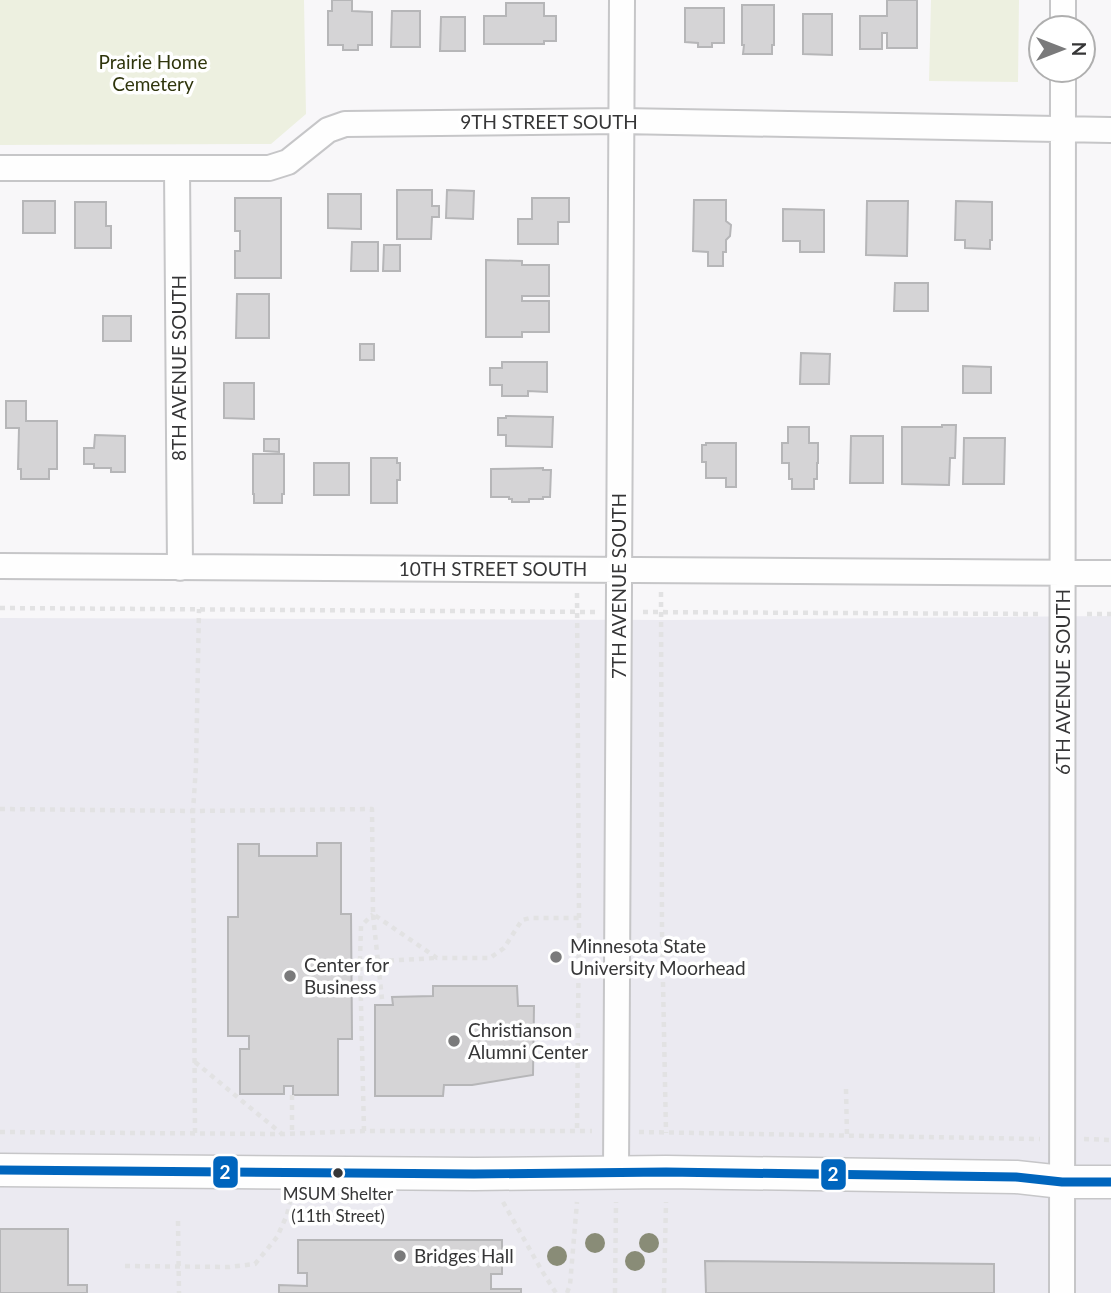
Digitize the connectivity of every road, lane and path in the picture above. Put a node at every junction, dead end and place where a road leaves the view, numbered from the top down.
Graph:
1 (622, 0) edge
2 (1063, 84) edge
3 (621, 121) junction
4 (1063, 130) junction
5 (1111, 130) edge
6 (0, 168) edge
7 (177, 168) junction
8 (0, 566) edge
9 (180, 568) junction
10 (660, 569) junction
11 (578, 570) junction
12 (619, 570) junction
13 (1063, 572) junction
14 (1111, 573) edge
15 (0, 608) edge
16 (200, 609) junction
17 (576, 611) junction
18 (620, 612) junction
19 (661, 612) junction
20 (1063, 614) junction
21 (1111, 614) edge
22 (0, 809) edge
23 (193, 811) junction
24 (373, 915) junction
25 (579, 918) junction
26 (437, 958) junction
27 (379, 961) junction
28 (382, 999) dead end
29 (194, 1061) junction
30 (846, 1089) dead end
31 (292, 1095) dead end
32 (577, 1130) junction
33 (363, 1131) junction
34 (616, 1131) junction
35 (0, 1132) edge
36 (195, 1133) junction
37 (292, 1133) junction
38 (666, 1133) junction
39 (282, 1134) junction
40 (846, 1137) junction
41 (1062, 1139) junction
42 (1111, 1140) edge
43 (0, 1170) edge
44 (1062, 1182) junction
45 (1111, 1182) edge
46 (616, 1187) junction
47 (290, 1201) dead end
48 (503, 1202) dead end
49 (577, 1202) dead end
50 (666, 1202) dead end
51 (178, 1221) dead end
52 (125, 1266) dead end
53 (179, 1266) junction
54 (179, 1293) edge
55 (556, 1293) edge
56 (567, 1293) edge
57 (615, 1293) edge
58 (664, 1293) edge
59 (1062, 1293) edge

1 - 3 street, 7TH AVENUE SOUTH
2 - 4 street, 6TH AVENUE SOUTH
3 - 4 street, 9TH STREET SOUTH
3 - 7 street, 9TH STREET SOUTH
3 - 12 street, 7TH AVENUE SOUTH
4 - 5 street, 9TH STREET SOUTH
4 - 13 street, 6TH AVENUE SOUTH
6 - 7 street, 9TH STREET SOUTH
7 - 9 street, 8TH AVENUE SOUTH
8 - 9 street, 10TH STREET SOUTH
9 - 11 street, 10TH STREET SOUTH
10 - 12 street, 10TH STREET SOUTH
10 - 13 street, 10TH STREET SOUTH
10 - 19 path
11 - 12 street, 10TH STREET SOUTH
11 - 17 path
12 - 18 street, 7TH AVENUE SOUTH
13 - 14 street, 10TH STREET SOUTH
13 - 20 street, 6TH AVENUE SOUTH
15 - 16 path
16 - 17 path
16 - 23 path
17 - 18 path
17 - 25 path
18 - 19 path
18 - 34 street, 7TH AVENUE SOUTH
19 - 20 path
19 - 38 path
20 - 21 path
20 - 41 street, 6TH AVENUE SOUTH
22 - 23 path
23 - 24 path
23 - 29 path
24 - 26 path
24 - 27 path
24 - 33 path
25 - 26 path
25 - 32 path
26 - 27 path
27 - 28 path
29 - 36 path
29 - 39 path
30 - 40 path
31 - 37 path
32 - 33 path
32 - 34 path
33 - 37 path
34 - 38 path
34 - 46 street, 7TH AVENUE SOUTH
35 - 36 path
36 - 39 path
37 - 39 path
38 - 40 path
40 - 41 path
41 - 42 path
41 - 44 street, 6TH AVENUE SOUTH
43 - 46 street
44 - 45 street
44 - 46 street
44 - 59 street, 6TH AVENUE SOUTH
46 - 57 path
47 - 53 path
48 - 55 path
49 - 56 path
50 - 58 path
51 - 53 path
52 - 53 path
53 - 54 path

